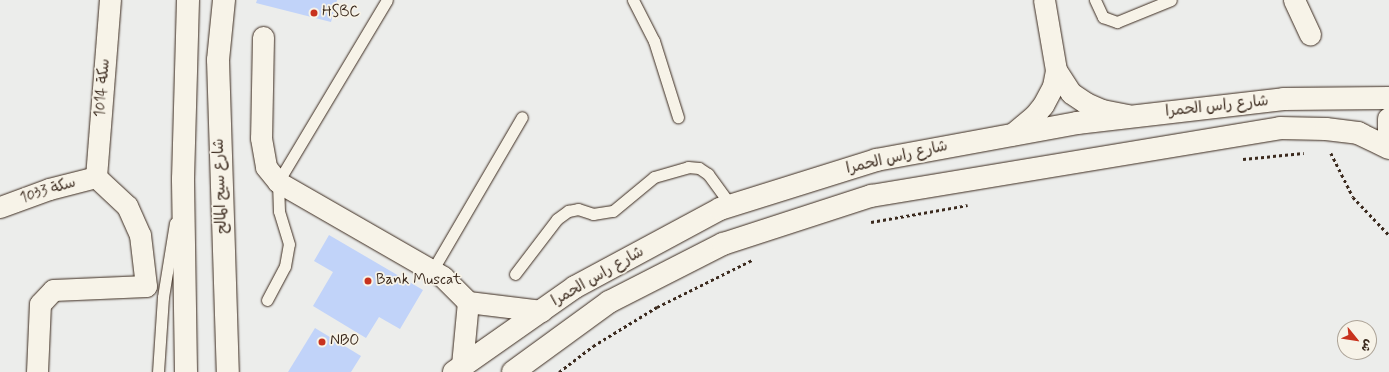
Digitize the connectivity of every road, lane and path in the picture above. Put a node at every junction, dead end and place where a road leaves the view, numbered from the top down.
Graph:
1 (110, 0) edge
2 (188, 0) edge
3 (224, 0) edge
4 (387, 0) edge
5 (633, 0) edge
6 (1044, 0) edge
7 (1095, 0) edge
8 (1171, 0) edge
9 (1294, 0) edge
10 (1310, 35) dead end
11 (262, 37) dead end
12 (1056, 70) junction
13 (1389, 98) edge
14 (522, 116) dead end
15 (1136, 116) junction
16 (678, 117) dead end
17 (1389, 119) edge
18 (1010, 135) junction
19 (1389, 144) edge
20 (1389, 148) edge
21 (1330, 150) dead end
22 (1307, 153) dead end
23 (1238, 160) dead end
24 (96, 177) junction
25 (183, 179) junction
26 (278, 182) junction
27 (969, 205) dead end
28 (0, 206) edge
29 (731, 206) junction
30 (867, 222) dead end
31 (1389, 235) edge
32 (756, 259) dead end
33 (432, 271) junction
34 (515, 274) dead end
35 (267, 300) dead end
36 (468, 302) junction
37 (541, 311) junction
38 (458, 369) edge
39 (524, 369) edge
40 (37, 372) edge
41 (158, 372) edge
42 (186, 372) edge
43 (228, 372) edge
44 (559, 372) edge

1 - 24 street, سكة 1014
2 - 25 street
3 - 43 street, شارع سيح المالح
4 - 26 lane
5 - 16 lane
6 - 12 street
7 - 8 lane
9 - 10 street
11 - 26 street
12 - 15 street
12 - 18 street
13 - 15 street, شارع راس الحمرا
14 - 33 lane
15 - 18 street, شارع راس الحمرا
17 - 19 street
18 - 29 street, شارع راس الحمرا
20 - 39 street, شارع راس الحمرا
21 - 31 path
22 - 23 path
24 - 28 street, سكة 1033
24 - 40 street
25 - 41 lane
25 - 42 street
26 - 33 street
26 - 35 lane
27 - 30 path
29 - 34 lane
29 - 37 street, شارع راس الحمرا
32 - 44 path
33 - 36 street
36 - 37 street
36 - 38 street
37 - 38 street, شارع راس الحمرا

